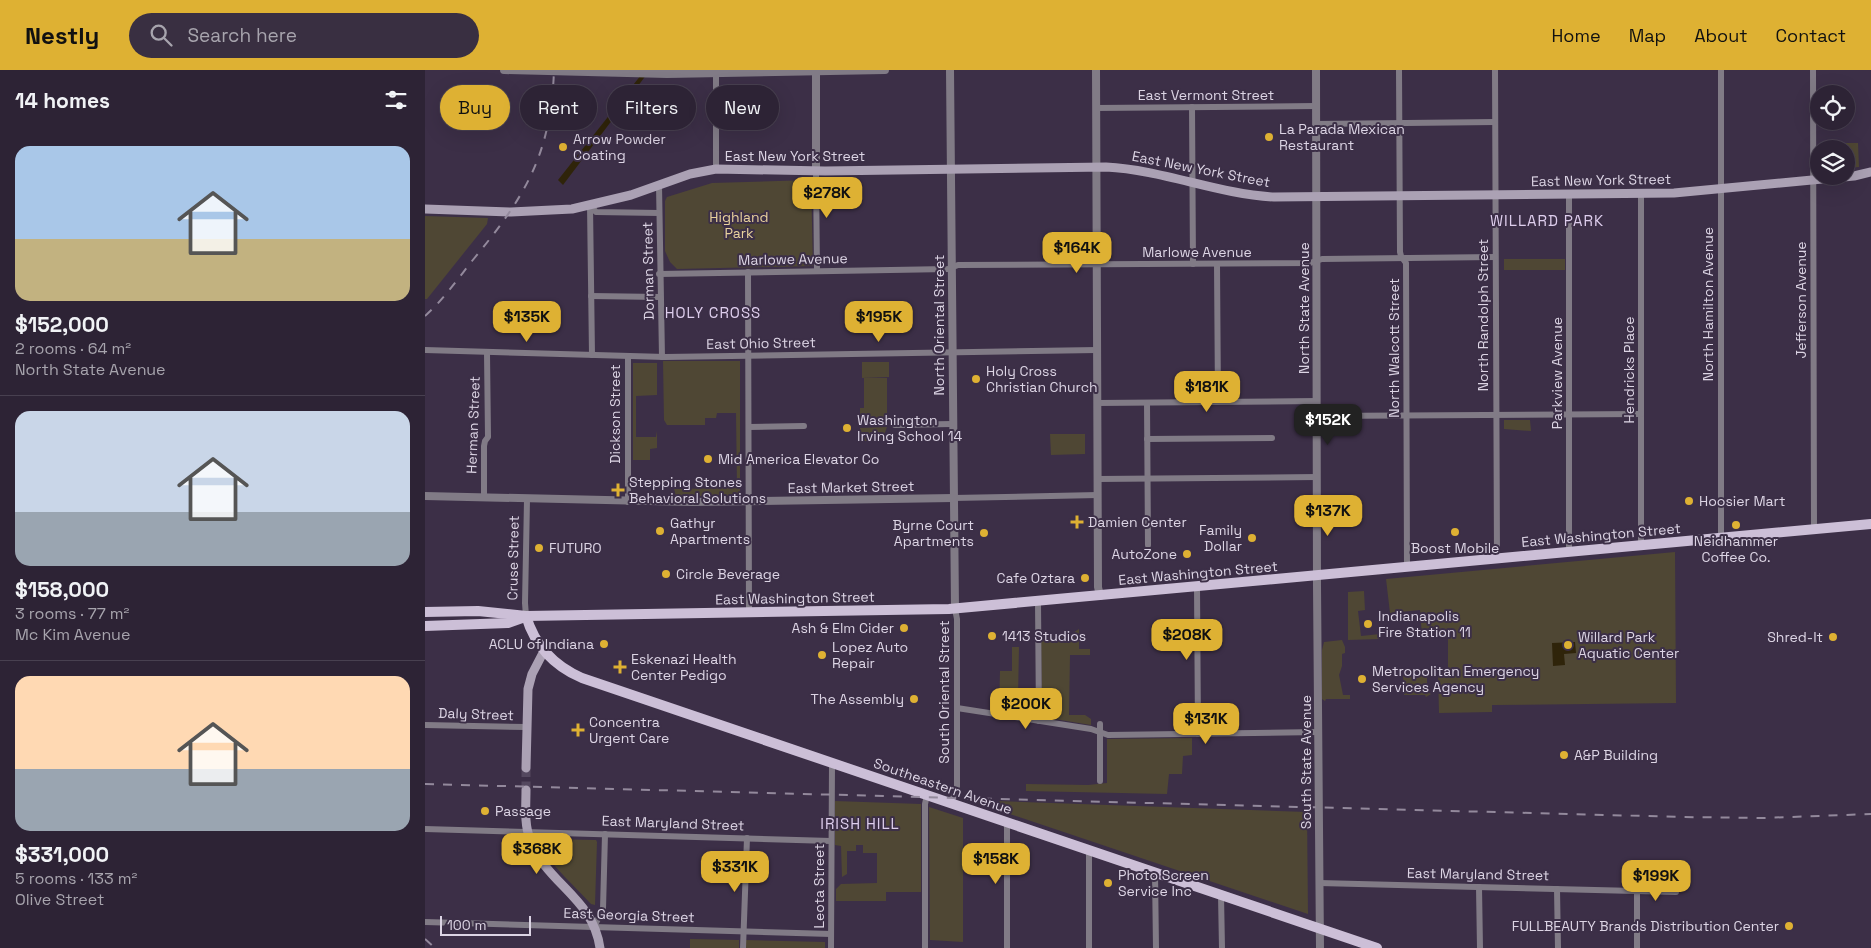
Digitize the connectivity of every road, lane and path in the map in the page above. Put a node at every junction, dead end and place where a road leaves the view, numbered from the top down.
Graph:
1 (504, 70) edge
2 (816, 70) edge
3 (885, 70) edge
4 (950, 70) edge
5 (1096, 70) edge
6 (1316, 70) edge
7 (1399, 70) edge
8 (1495, 70) edge
9 (1721, 70) edge
10 (1813, 70) edge
11 (716, 72) edge
12 (1316, 106) junction
13 (1192, 107) junction
14 (1096, 108) junction
15 (1495, 122) junction
16 (1400, 123) junction
17 (1316, 124) junction
18 (1813, 140) edge
19 (1096, 167) junction
20 (951, 168) junction
21 (717, 169) junction
22 (816, 171) junction
23 (1871, 172) edge
24 (1855, 174) edge
25 (1810, 180) edge
26 (1193, 182) junction
27 (659, 185) junction
28 (1813, 185) edge
29 (1721, 189) junction
30 (1569, 194) junction
31 (1641, 194) junction
32 (1400, 195) junction
33 (1495, 195) junction
34 (1317, 196) junction
35 (590, 206) junction
36 (425, 209) edge
37 (659, 213) junction
38 (1495, 257) junction
39 (1402, 258) junction
40 (1317, 261) junction
41 (1097, 264) junction
42 (1193, 264) junction
43 (1217, 264) junction
44 (952, 268) junction
45 (817, 271) junction
46 (748, 272) junction
47 (659, 274) junction
48 (591, 296) junction
49 (660, 297) junction
50 (425, 350) edge
51 (1097, 350) junction
52 (487, 352) junction
53 (952, 352) junction
54 (749, 355) junction
55 (593, 356) junction
56 (628, 356) junction
57 (662, 357) junction
58 (1317, 401) junction
59 (1217, 402) junction
60 (1097, 403) junction
61 (1147, 403) junction
62 (1569, 414) junction
63 (1641, 414) junction
64 (1407, 415) junction
65 (1496, 415) junction
66 (1317, 416) junction
67 (952, 424) junction
68 (895, 425) dead end
69 (804, 426) dead end
70 (749, 427) junction
71 (1272, 438) dead end
72 (1147, 439) junction
73 (1317, 477) junction
74 (1148, 478) junction
75 (1098, 479) junction
76 (1098, 495) junction
77 (425, 496) edge
78 (484, 498) junction
79 (953, 498) junction
80 (527, 500) junction
81 (750, 501) junction
82 (628, 502) junction
83 (1871, 524) edge
84 (1814, 529) junction
85 (1721, 538) junction
86 (1148, 544) dead end
87 (1641, 546) junction
88 (1569, 552) junction
89 (1497, 559) junction
90 (1407, 568) junction
91 (1317, 576) junction
92 (1197, 587) junction
93 (1100, 596) junction
94 (1038, 602) junction
95 (955, 609) junction
96 (425, 612) edge
97 (749, 612) junction
98 (526, 616) junction
99 (425, 626) edge
100 (544, 651) junction
101 (957, 708) junction
102 (1039, 721) junction
103 (1100, 724) dead end
104 (425, 725) edge
105 (526, 728) junction
106 (1318, 732) junction
107 (1100, 733) junction
108 (1198, 734) junction
109 (832, 764) junction
110 (526, 768) tunnel mouth
111 (1100, 781) dead end
112 (526, 790) tunnel mouth
113 (927, 796) junction
114 (951, 803) junction
115 (1007, 822) junction
116 (425, 828) edge
117 (527, 831) junction
118 (605, 834) junction
119 (747, 838) junction
120 (831, 841) junction
121 (1089, 850) junction
122 (1155, 873) junction
123 (1319, 883) junction
124 (1479, 887) junction
125 (1557, 889) junction
126 (1637, 891) junction
127 (1677, 892) dead end
128 (1221, 895) junction
129 (425, 922) edge
130 (594, 927) junction
131 (1319, 928) junction
132 (743, 931) junction
133 (831, 934) junction
134 (599, 948) edge
135 (743, 948) edge
136 (831, 948) edge
137 (925, 948) edge
138 (1007, 948) edge
139 (1089, 948) edge
140 (1156, 948) edge
141 (1222, 948) edge
142 (1320, 948) edge
143 (1377, 948) edge
144 (1479, 948) edge
145 (1558, 948) edge
146 (1637, 948) edge

1 - 11 street
2 - 3 street
2 - 11 street
2 - 22 street
4 - 20 street, North Oriental Street
5 - 14 street
6 - 12 street, North State Avenue
7 - 16 street, North Walcott Street
8 - 15 street, North Randolph Street
9 - 29 street, North Hamilton Avenue
10 - 18 street, Jefferson Avenue
11 - 21 street
12 - 13 street, East Vermont Street
12 - 17 street, North State Avenue
13 - 14 street, East Vermont Street
13 - 26 street
14 - 19 street
15 - 16 street
15 - 33 street, North Randolph Street
16 - 17 street
16 - 32 street, North Walcott Street
17 - 34 street, North State Avenue
19 - 20 main road, East New York Street
19 - 26 main road, East New York Street
19 - 41 street
20 - 22 main road, East New York Street
20 - 44 street, North Oriental Street
21 - 22 main road, East New York Street
21 - 27 main road, East New York Street
22 - 45 street
23 - 24 main road, East New York Street
25 - 29 main road, East New York Street
26 - 34 main road, East New York Street
26 - 42 street
27 - 35 main road, East New York Street
27 - 37 street, Dorman Street
28 - 84 street, Jefferson Avenue
29 - 31 main road, East New York Street
29 - 85 street, North Hamilton Avenue
30 - 31 main road, East New York Street
30 - 33 main road, East New York Street
30 - 62 street, Parkview Avenue
31 - 63 street, Hendricks Place
32 - 33 main road, East New York Street
32 - 34 main road, East New York Street
32 - 39 street, North Walcott Street
33 - 38 street, North Randolph Street
34 - 40 street, North State Avenue
35 - 36 main road, East New York Street
35 - 37 street, East New York Street
35 - 48 street, Dickson Street
37 - 47 street, Dorman Street
38 - 39 street, Marlowe Avenue
38 - 65 street, North Randolph Street
39 - 40 street, Marlowe Avenue
39 - 64 street, North Walcott Street
40 - 43 street, Marlowe Avenue
40 - 58 street, North State Avenue
41 - 42 street, Marlowe Avenue
41 - 44 street, Marlowe Avenue
41 - 51 street
42 - 43 street, Marlowe Avenue
43 - 59 street
44 - 45 street, Marlowe Avenue
44 - 53 street, North Oriental Street
45 - 46 street, Marlowe Avenue
46 - 47 street, Marlowe Avenue
46 - 54 street
47 - 49 street, Dorman Street
48 - 49 street
48 - 55 street, Dickson Street
49 - 57 street, Dorman Street
50 - 52 street, East Ohio Street
51 - 53 street, East Ohio Street
51 - 60 street
52 - 55 street, East Ohio Street
52 - 78 street, Herman Street
53 - 54 street, East Ohio Street
53 - 67 street, North Oriental Street
54 - 57 street, East Ohio Street
54 - 70 street
55 - 56 street, East Ohio Street
56 - 57 street, East Ohio Street
56 - 82 street, Dickson Street
58 - 59 street
58 - 66 street, North State Avenue
59 - 61 street
60 - 61 street
60 - 75 street
61 - 72 street
62 - 63 street
62 - 65 street
62 - 88 street, Parkview Avenue
63 - 87 street, Hendricks Place
64 - 65 street
64 - 66 street
64 - 90 street, North Walcott Street
65 - 89 street, North Randolph Street
66 - 73 street, North State Avenue
67 - 68 street
67 - 79 street, North Oriental Street
69 - 70 street
70 - 81 street
71 - 72 street
72 - 74 street
73 - 74 street
73 - 91 street, North State Avenue
74 - 75 street
74 - 86 street
75 - 76 street
76 - 79 street, East Market Street
76 - 93 street
77 - 78 street, East Market Street
78 - 80 street, East Market Street
79 - 81 street, East Market Street
79 - 95 street, North Oriental Street
80 - 82 street, East Market Street
80 - 98 street, Cruse Street
81 - 82 street, East Market Street
81 - 97 street
83 - 84 main road, East Washington Street
84 - 85 main road, East Washington Street
85 - 87 main road, East Washington Street
87 - 88 main road, East Washington Street
88 - 89 main road, East Washington Street
89 - 90 main road, East Washington Street
90 - 91 main road, East Washington Street
91 - 92 main road, East Washington Street
91 - 106 street, South State Avenue
92 - 93 main road, East Washington Street
92 - 108 street
93 - 94 main road, East Washington Street
94 - 95 main road, East Washington Street
94 - 102 street
95 - 97 main road, East Washington Street
95 - 101 street, South Oriental Street
96 - 98 main road, East Washington Street
97 - 98 main road, East Washington Street
98 - 99 main road, East Washington Street
98 - 100 main road, Southeastern Avenue
100 - 105 main road
100 - 109 main road, Southeastern Avenue
101 - 102 street
101 - 114 street, South Oriental Street
102 - 107 street
103 - 107 street
104 - 105 street, Daly Street
105 - 110 main road
106 - 108 street
106 - 123 street, South State Avenue
107 - 108 street
107 - 111 street
109 - 113 main road, Southeastern Avenue
109 - 120 street, Leota Street
112 - 117 main road
113 - 114 main road, Southeastern Avenue
113 - 137 street
114 - 115 main road, Southeastern Avenue
115 - 121 main road, Southeastern Avenue
115 - 138 street
116 - 117 street, East Maryland Street
117 - 118 street, East Maryland Street
117 - 130 main road
118 - 119 street, East Maryland Street
118 - 130 street
119 - 120 street, East Maryland Street
119 - 132 street
120 - 133 street, Leota Street
121 - 122 main road, Southeastern Avenue
121 - 139 street
122 - 128 main road, Southeastern Avenue
122 - 140 street
123 - 124 street, East Maryland Street
123 - 131 street, South State Avenue
124 - 125 street, East Maryland Street
124 - 144 street
125 - 126 street, East Maryland Street
125 - 145 street
126 - 127 street, East Maryland Street
126 - 146 street
128 - 131 main road, Southeastern Avenue
128 - 141 street
129 - 130 street, East Georgia Street
130 - 132 street, East Georgia Street
130 - 134 main road
131 - 142 street, South State Avenue
131 - 143 main road, Southeastern Avenue
132 - 133 street, East Georgia Street
132 - 135 street
133 - 136 street, Leota Street

